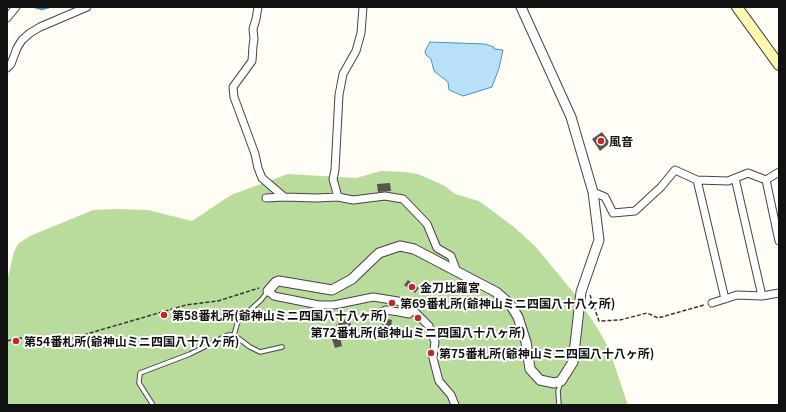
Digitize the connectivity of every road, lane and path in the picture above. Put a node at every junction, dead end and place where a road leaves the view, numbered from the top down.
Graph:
1 (16, 7) edge
2 (87, 7) edge
3 (258, 7) edge
4 (363, 7) edge
5 (521, 7) edge
6 (737, 7) edge
7 (7, 18) edge
8 (779, 64) edge
9 (7, 68) edge
10 (779, 172) edge
11 (735, 178) junction
12 (697, 180) junction
13 (766, 180) junction
14 (593, 192) junction
15 (284, 197) junction
16 (338, 197) junction
17 (266, 198) dead end
18 (779, 241) edge
19 (457, 272) junction
20 (268, 291) junction
21 (581, 292) junction
22 (779, 293) edge
23 (762, 296) junction
24 (725, 299) junction
25 (712, 303) joint
26 (412, 309) junction
27 (376, 314) dead end
28 (234, 335) junction
29 (7, 341) edge
30 (282, 347) dead end
31 (561, 381) junction
32 (153, 405) edge
33 (455, 405) edge
34 (559, 405) edge

1 - 7 street
2 - 9 street
3 - 15 street
4 - 16 street
5 - 14 street
6 - 8 main road
10 - 13 street
11 - 12 street
11 - 13 street
11 - 23 street
12 - 14 street
12 - 24 street
13 - 18 street
14 - 21 street
15 - 16 street
15 - 17 street
16 - 19 street
19 - 20 street
19 - 31 street
20 - 26 street
20 - 28 lane
20 - 29 path
21 - 25 path
21 - 31 street
22 - 23 street
23 - 24 street
24 - 25 street
26 - 27 street
26 - 33 street
28 - 30 lane
28 - 32 lane
31 - 34 lane

